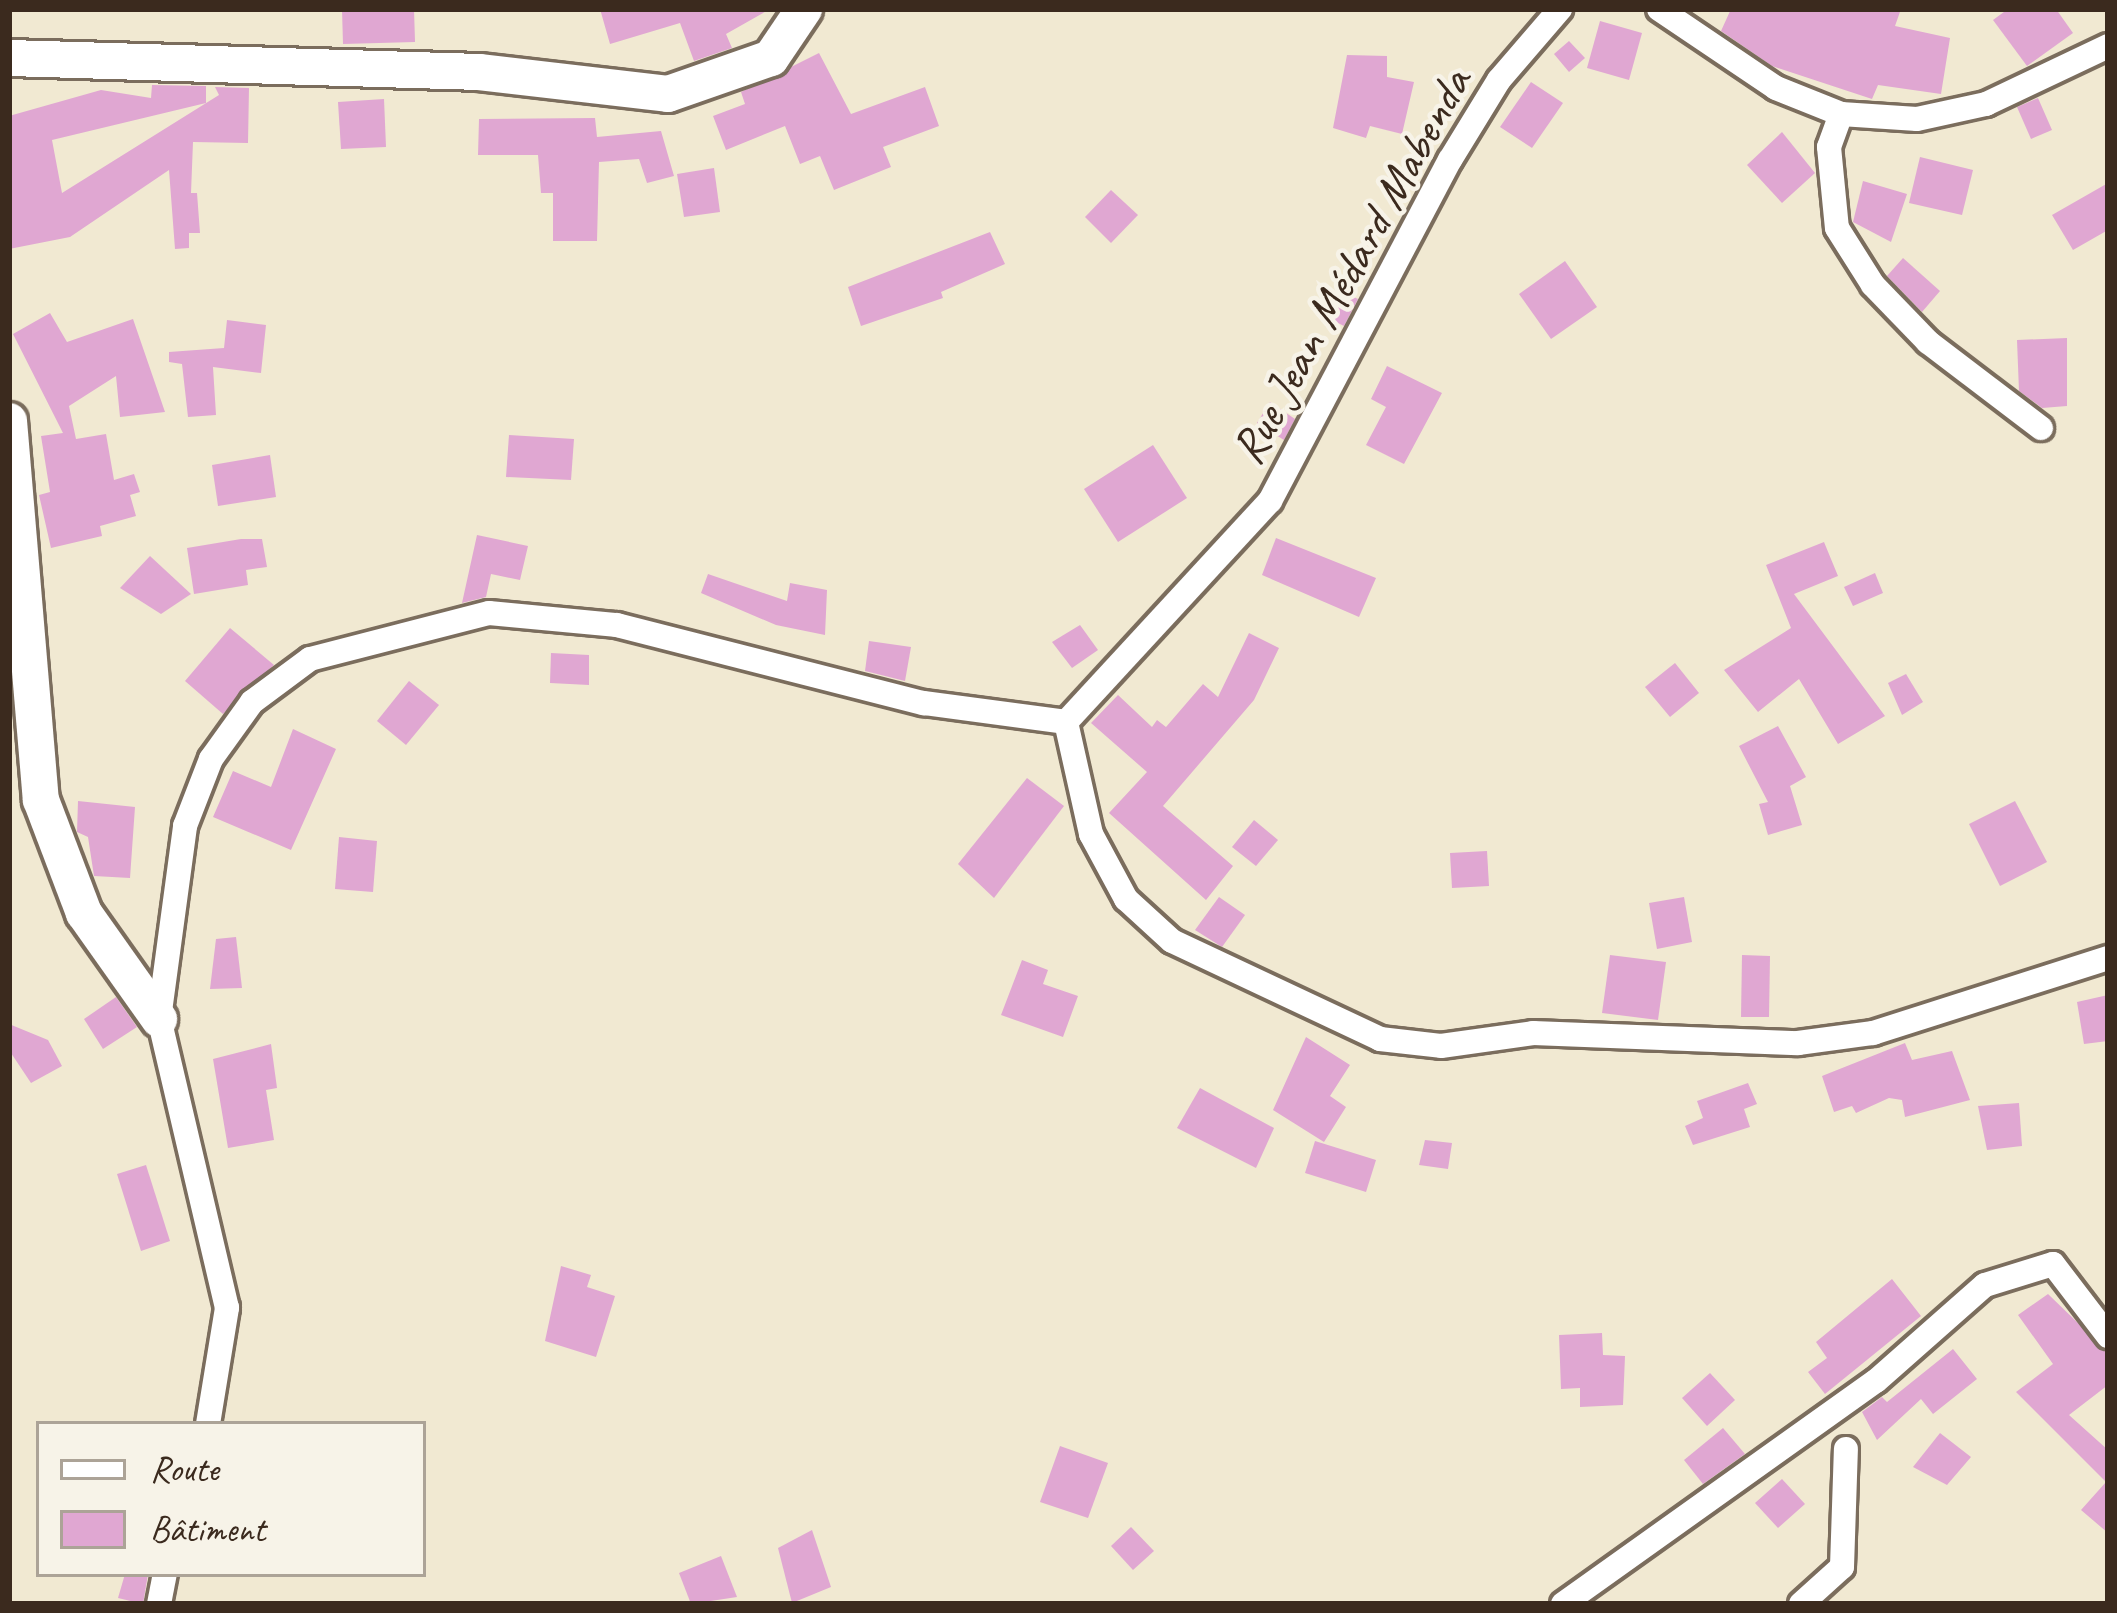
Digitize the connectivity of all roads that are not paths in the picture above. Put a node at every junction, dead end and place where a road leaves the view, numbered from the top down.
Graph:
1 (804, 9) edge
2 (1560, 9) edge
3 (1659, 9) edge
4 (2108, 46) edge
5 (9, 58) edge
6 (1841, 114) junction
7 (9, 421) edge
8 (2041, 428) dead end
9 (1066, 722) junction
10 (2108, 958) edge
11 (159, 1018) junction
12 (2108, 1336) edge
13 (208, 1421) edge
14 (1846, 1449) dead end
15 (1563, 1604) edge
16 (1801, 1604) edge

1 - 5 street
2 - 9 street, Rue Jean Médard Mabenda
3 - 6 street
4 - 6 street
6 - 8 street
7 - 11 street
9 - 10 street
9 - 11 street
11 - 13 street
12 - 15 street
14 - 16 street

